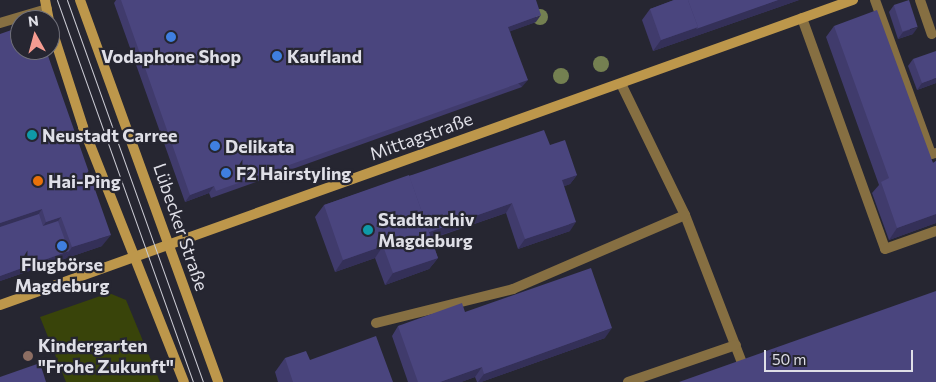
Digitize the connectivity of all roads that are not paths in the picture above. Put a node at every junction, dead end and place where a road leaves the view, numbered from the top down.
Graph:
1 (80, 0) edge
2 (853, 0) edge
3 (875, 0) edge
4 (920, 0) edge
5 (46, 5) edge
6 (802, 18) junction
7 (0, 23) edge
8 (932, 34) dead end
9 (60, 55) edge
10 (621, 84) junction
11 (936, 153) edge
12 (685, 216) junction
13 (936, 231) edge
14 (169, 243) junction
15 (135, 255) junction
16 (0, 305) edge
17 (376, 323) dead end
18 (736, 346) junction
19 (743, 365) edge
20 (184, 382) edge
21 (218, 382) edge
22 (628, 382) edge

1 - 14 street, Lübecker Straße
2 - 6 street, Mittagstraße
3 - 11 street
4 - 8 street
5 - 7 street
6 - 10 street, Mittagstraße
6 - 13 street
9 - 15 street
10 - 12 street
10 - 14 street, Mittagstraße
12 - 17 street
12 - 18 street
14 - 15 street, Mittagstraße
14 - 21 street, Lübecker Straße
15 - 16 street, Mittagstraße
15 - 20 street
18 - 19 street
18 - 22 street

